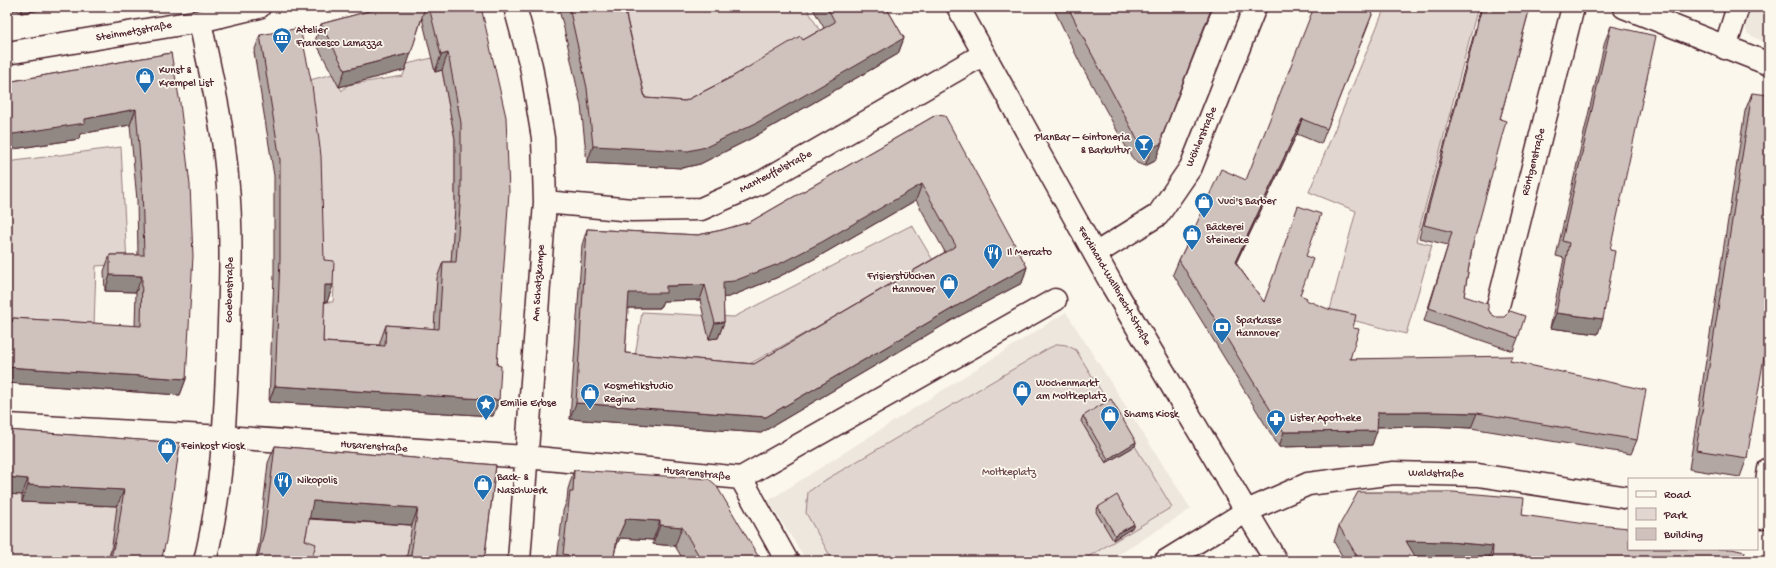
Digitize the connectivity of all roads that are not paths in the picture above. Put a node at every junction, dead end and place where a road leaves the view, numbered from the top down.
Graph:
1 (259, 7) edge
2 (515, 7) edge
3 (958, 7) edge
4 (1255, 7) edge
5 (1574, 7) edge
6 (1624, 7) edge
7 (1738, 7) edge
8 (200, 21) junction
9 (1725, 48) junction
10 (7, 53) edge
11 (984, 54) junction
12 (1769, 64) edge
13 (545, 202) junction
14 (1095, 254) junction
15 (1055, 300) dead end
16 (1495, 318) edge
17 (7, 425) edge
18 (224, 437) junction
19 (527, 457) junction
20 (1769, 469) edge
21 (741, 478) junction
22 (1628, 498) edge
23 (1247, 511) junction
24 (1762, 518) edge
25 (205, 561) edge
26 (519, 561) edge
27 (787, 561) edge
28 (1166, 561) edge
29 (1276, 561) edge

1 - 8 street, Steinmetzstraße
2 - 13 street, Am Schatzkampe
3 - 11 street, Ferdinand-Wallbrecht-Straße
4 - 14 street, Wöhlerstraße
5 - 16 street, Röntgenstraße
6 - 9 street
7 - 9 street
8 - 10 street, Steinmetzstraße
8 - 18 street, Goebenstraße
9 - 12 street
11 - 13 street, Manteuffelstraße
11 - 14 street, Ferdinand-Wallbrecht-Straße
13 - 19 street, Am Schatzkampe
14 - 23 street, Ferdinand-Wallbrecht-Straße
15 - 21 street
17 - 18 street, Husarenstraße
18 - 19 street, Husarenstraße
18 - 25 street, Goebenstraße
19 - 21 street, Husarenstraße
19 - 26 street, Am Schatzkampe
20 - 24 street
21 - 27 street
22 - 23 street, Waldstraße
23 - 28 street
23 - 29 street, Ferdinand-Wallbrecht-Straße

